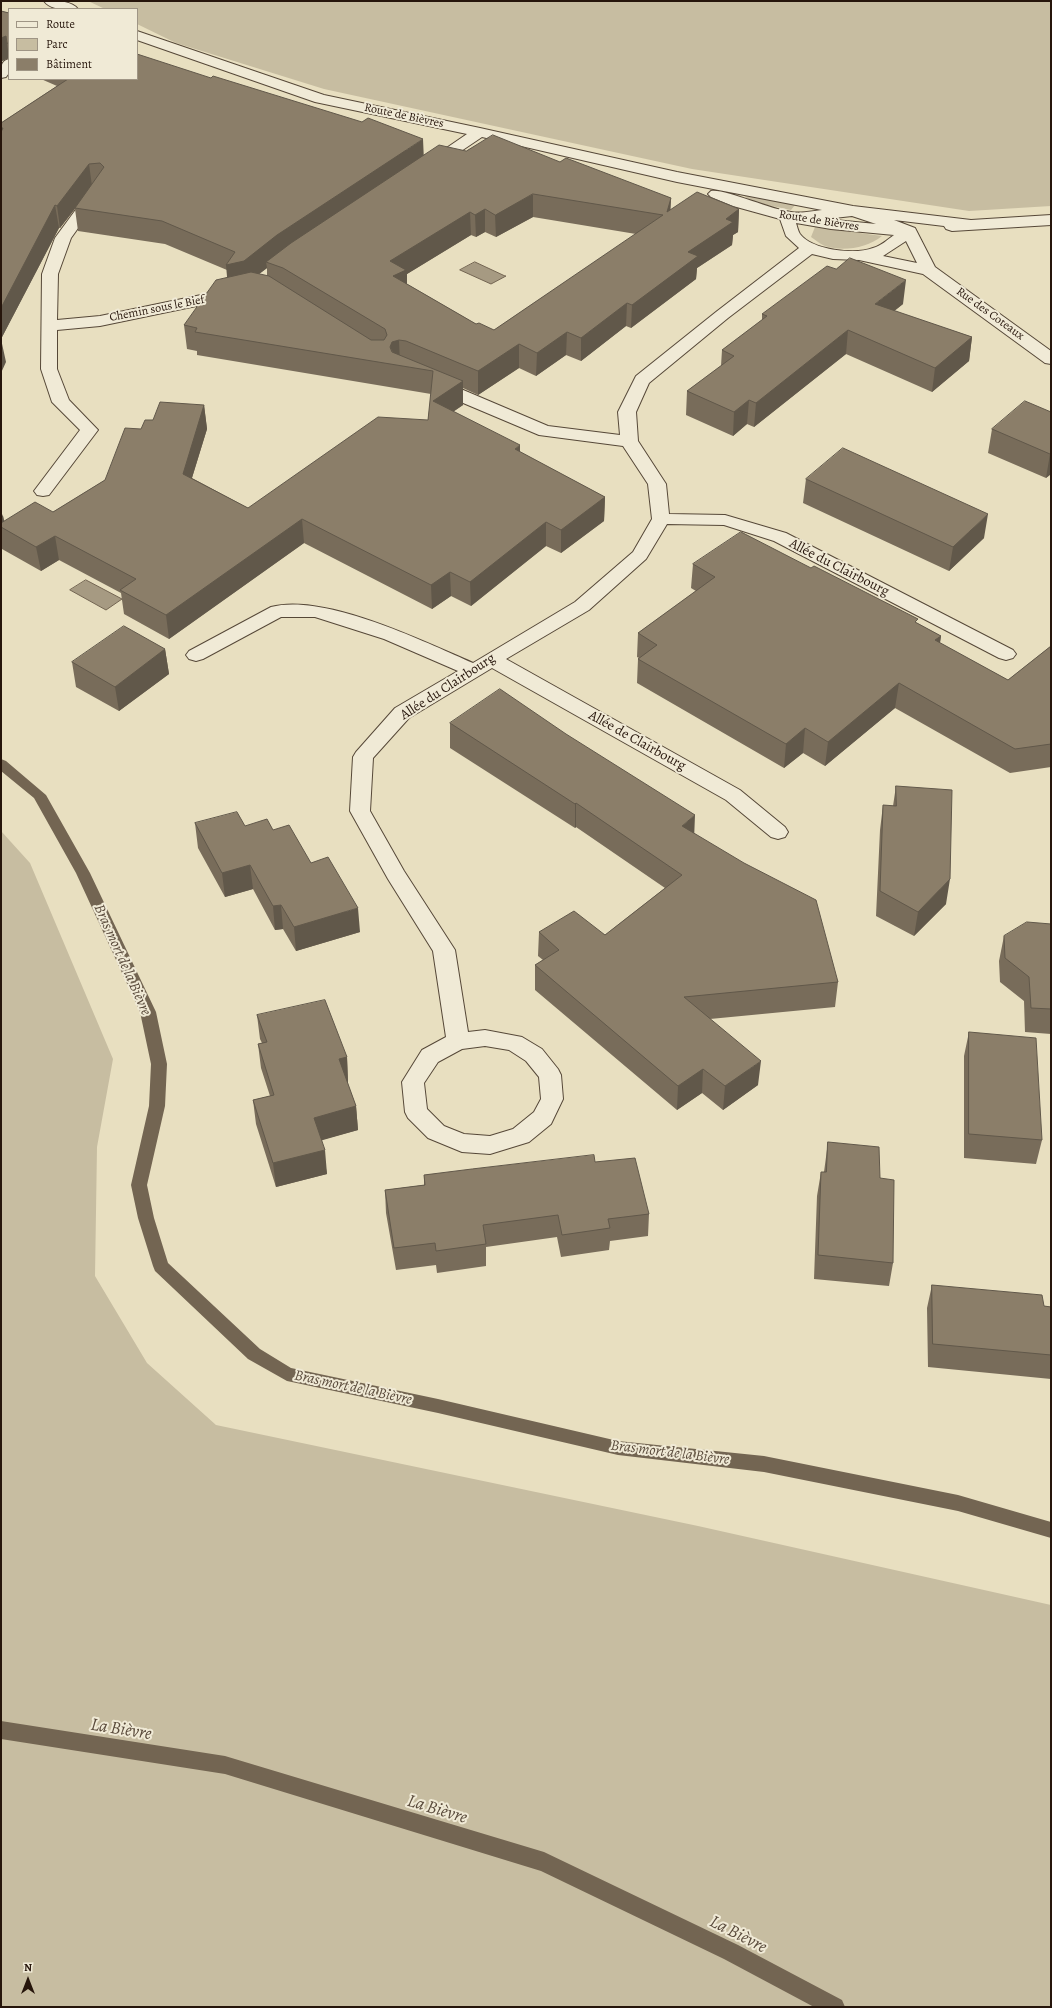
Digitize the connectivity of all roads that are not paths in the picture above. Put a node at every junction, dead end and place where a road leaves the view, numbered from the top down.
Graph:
1 (51, 1) edge
2 (68, 8) edge
3 (138, 35) edge
4 (8, 64) edge
5 (1, 74) edge
6 (480, 132) junction
7 (416, 175) edge
8 (677, 177) junction
9 (98, 190) edge
10 (853, 211) junction
11 (787, 218) junction
12 (1051, 220) edge
13 (967, 224) junction
14 (909, 231) junction
15 (811, 247) junction
16 (859, 256) junction
17 (928, 270) junction
18 (246, 290) edge
19 (49, 326) junction
20 (1051, 359) edge
21 (421, 379) edge
22 (629, 441) junction
23 (43, 491) dead end
24 (661, 519) junction
25 (1006, 654) dead end
26 (196, 655) dead end
27 (491, 659) junction
28 (473, 670) junction
29 (778, 832) dead end
30 (458, 1042) junction

1 - 2 street
3 - 6 street, Route de Bièvres
4 - 5 street
6 - 7 street
6 - 8 street, Route de Bièvres
8 - 10 street, Route de Bièvres
8 - 11 street, Route de Bièvres
9 - 19 street
10 - 11 street
10 - 13 street, Route de Bièvres
10 - 14 street
11 - 14 street, Route de Bièvres
11 - 15 street
12 - 13 street, Route de Bièvres
13 - 14 street, Route de Bièvres
14 - 16 street
14 - 17 street, Rue des Coteaux
15 - 16 street
15 - 22 street
16 - 17 street, Rue des Coteaux
17 - 20 street, Rue des Coteaux
18 - 19 street, Chemin sous le Bief
19 - 23 street
21 - 22 street
22 - 24 street
24 - 25 street, Allée du Clairbourg
24 - 27 street, Allée du Clairbourg
26 - 28 street
27 - 28 street, Allée du Clairbourg
27 - 29 street, Allée de Clairbourg
28 - 30 street, Allée du Clairbourg
30 - 30 street

